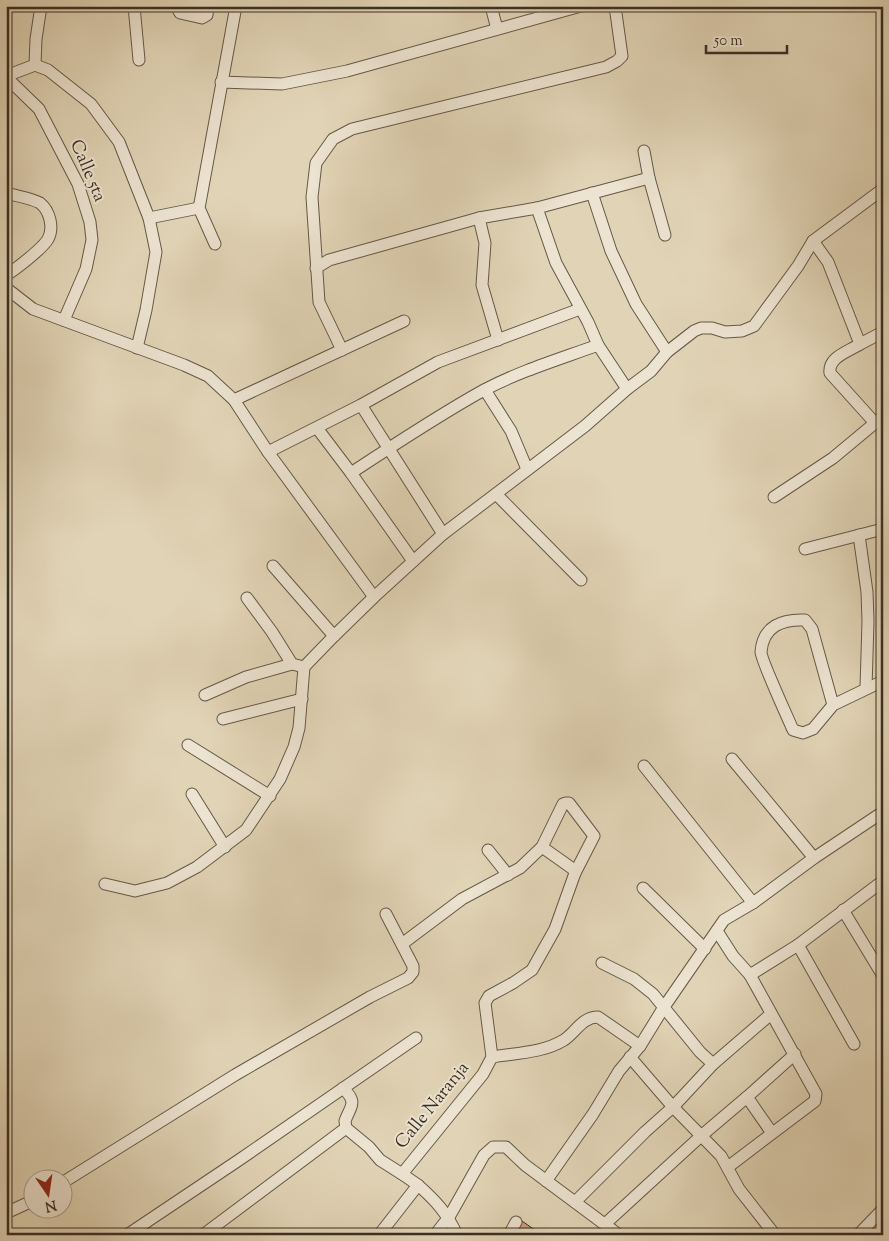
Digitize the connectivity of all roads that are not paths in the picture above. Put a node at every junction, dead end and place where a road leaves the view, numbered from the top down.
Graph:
1 (41, 6) edge
2 (134, 6) edge
3 (176, 6) edge
4 (208, 6) edge
5 (236, 6) edge
6 (492, 6) edge
7 (581, 6) edge
8 (615, 6) edge
9 (558, 9) edge
10 (497, 29) junction
11 (139, 60) dead end
12 (35, 65) junction
13 (6, 76) edge
14 (221, 82) junction
15 (644, 151) dead end
16 (649, 178) junction
17 (883, 189) edge
18 (6, 193) edge
19 (592, 193) junction
20 (199, 208) junction
21 (537, 208) junction
22 (149, 218) junction
23 (479, 218) junction
24 (665, 235) dead end
25 (813, 241) junction
26 (215, 244) dead end
27 (316, 268) junction
28 (6, 275) edge
29 (6, 288) edge
30 (580, 309) junction
31 (64, 320) junction
32 (404, 321) dead end
33 (883, 332) edge
34 (498, 340) junction
35 (860, 344) junction
36 (598, 345) junction
37 (137, 348) junction
38 (342, 350) junction
39 (667, 352) junction
40 (627, 389) junction
41 (485, 390) junction
42 (234, 400) junction
43 (361, 406) junction
44 (879, 420) edge
45 (316, 428) junction
46 (388, 448) junction
47 (268, 452) junction
48 (527, 469) junction
49 (352, 473) junction
50 (496, 494) junction
51 (774, 496) dead end
52 (883, 529) edge
53 (443, 534) junction
54 (859, 535) junction
55 (805, 549) dead end
56 (413, 561) junction
57 (273, 566) dead end
58 (581, 580) dead end
59 (374, 597) junction
60 (247, 598) dead end
61 (334, 636) junction
62 (292, 664) junction
63 (304, 667) junction
64 (883, 681) edge
65 (866, 688) junction
66 (205, 696) dead end
67 (302, 699) junction
68 (833, 705) junction
69 (223, 719) dead end
70 (188, 745) dead end
71 (732, 759) dead end
72 (644, 766) dead end
73 (192, 794) dead end
74 (270, 796) junction
75 (883, 812) edge
76 (225, 847) junction
77 (542, 847) junction
78 (488, 850) dead end
79 (814, 858) junction
80 (575, 873) junction
81 (508, 876) junction
82 (883, 881) edge
83 (105, 884) dead end
84 (643, 888) dead end
85 (753, 903) junction
86 (843, 910) junction
87 (386, 914) dead end
88 (717, 932) junction
89 (402, 944) junction
90 (798, 945) junction
91 (705, 949) junction
92 (602, 964) dead end
93 (750, 974) junction
94 (883, 976) edge
95 (664, 1007) junction
96 (771, 1014) junction
97 (416, 1038) dead end
98 (854, 1044) dead end
99 (640, 1046) junction
100 (795, 1054) junction
101 (492, 1057) junction
102 (630, 1057) junction
103 (713, 1064) junction
104 (343, 1088) junction
105 (747, 1097) junction
106 (673, 1107) junction
107 (346, 1128) junction
108 (772, 1133) junction
109 (701, 1136) junction
110 (728, 1167) junction
111 (402, 1174) junction
112 (72, 1176) edge
113 (546, 1181) junction
114 (418, 1185) junction
115 (575, 1202) junction
116 (22, 1206) edge
117 (883, 1210) edge
118 (6, 1213) edge
119 (449, 1217) junction
120 (516, 1222) dead end
121 (605, 1224) junction
122 (127, 1235) edge
123 (203, 1235) edge
124 (379, 1235) edge
125 (436, 1235) edge
126 (457, 1235) edge
127 (509, 1235) edge
128 (619, 1235) edge
129 (775, 1235) edge
130 (858, 1235) edge

1 - 12 street
2 - 11 street
3 - 4 street
5 - 14 street
6 - 10 street
7 - 9 street
8 - 27 street
9 - 10 street
10 - 14 street
12 - 13 street
12 - 22 street
13 - 31 street, Calle 5ta
14 - 20 street
15 - 16 street
16 - 19 street
16 - 24 street
17 - 25 street
18 - 28 street
19 - 21 street
19 - 39 street
20 - 22 street
20 - 26 street
21 - 23 street
21 - 30 street
22 - 37 street
23 - 27 street
23 - 34 street
25 - 35 street
25 - 39 street
27 - 38 street
29 - 31 street
30 - 34 street
30 - 36 street
31 - 37 street
32 - 38 street
33 - 35 street
34 - 43 street
35 - 44 street
36 - 40 street
36 - 41 street
37 - 42 street
38 - 42 street
39 - 40 street
40 - 48 street
41 - 46 street
41 - 48 street
42 - 47 street
43 - 45 street
43 - 46 street
44 - 51 street
45 - 47 street
45 - 49 street
46 - 49 street
46 - 53 street
47 - 59 street
48 - 50 street
49 - 56 street
50 - 53 street
50 - 58 street
52 - 54 street
53 - 56 street
54 - 55 street
54 - 65 street
56 - 59 street
57 - 61 street
59 - 61 street
60 - 62 street
61 - 63 street
62 - 63 street
62 - 66 street
63 - 67 street
64 - 65 street
65 - 68 street
67 - 69 street
67 - 74 street
68 - 68 street
70 - 74 street
71 - 79 street
72 - 85 street
73 - 76 street
74 - 76 street
75 - 79 street
76 - 83 street
77 - 80 street
77 - 80 street
77 - 81 street
78 - 81 street
79 - 85 street
80 - 101 street, Calle Naranja
81 - 89 street
82 - 86 street
84 - 91 street
85 - 88 street
86 - 90 street
86 - 94 street
87 - 89 street
88 - 91 street
88 - 93 street
89 - 112 street
90 - 93 street
90 - 98 street
91 - 95 street
92 - 95 street
93 - 96 street
95 - 99 street
95 - 103 street
96 - 100 street
96 - 103 street
97 - 104 street
99 - 101 street
99 - 102 street
100 - 105 street
100 - 108 street
101 - 111 street, Calle Naranja
102 - 106 street
102 - 113 street
103 - 106 street
104 - 107 street
104 - 122 street
105 - 108 street
105 - 109 street
106 - 109 street
106 - 115 street
107 - 111 street
107 - 123 street
108 - 110 street
109 - 110 street
109 - 121 street
110 - 129 street
111 - 114 street, Calle Naranja
113 - 115 street
113 - 119 street
114 - 119 street, Calle Naranja
114 - 124 street
115 - 121 street
116 - 118 street
117 - 130 street
119 - 125 street
119 - 126 street, Calle Naranja
120 - 127 street
121 - 128 street

